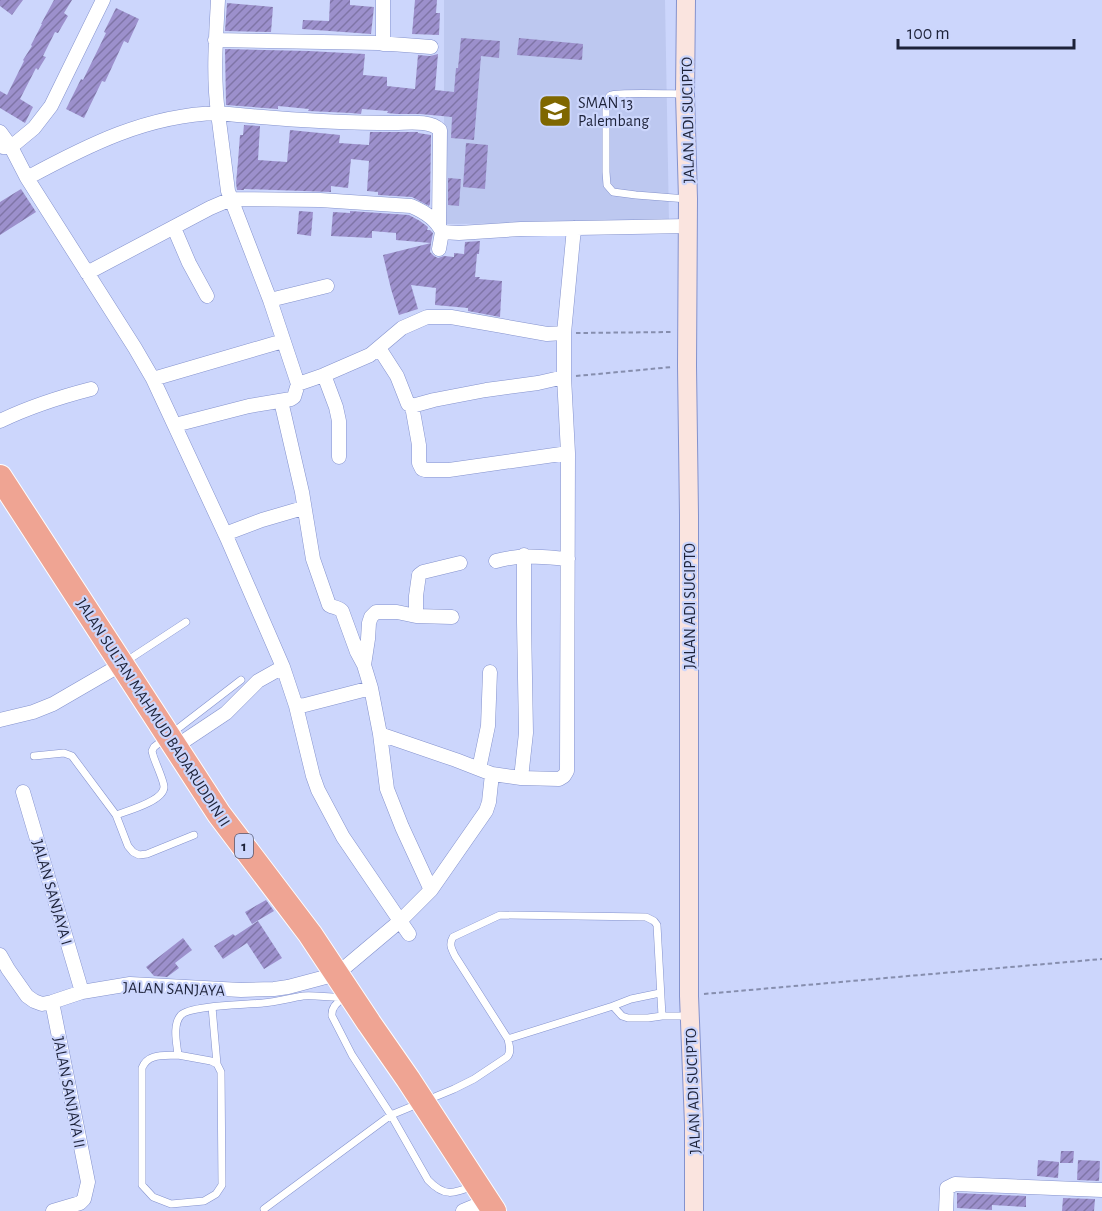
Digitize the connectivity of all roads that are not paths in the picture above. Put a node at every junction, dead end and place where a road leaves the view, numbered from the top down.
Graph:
1 (103, 0) edge
2 (218, 0) edge
3 (383, 0) edge
4 (686, 0) edge
5 (215, 39) junction
6 (383, 44) junction
7 (431, 47) dead end
8 (685, 94) junction
9 (218, 114) junction
10 (0, 132) edge
11 (5, 147) edge
12 (27, 178) junction
13 (231, 199) junction
14 (688, 199) junction
15 (688, 226) junction
16 (174, 228) junction
17 (574, 228) junction
18 (441, 229) junction
19 (439, 249) dead end
20 (87, 273) junction
21 (327, 286) dead end
22 (207, 296) dead end
23 (270, 300) junction
24 (564, 333) junction
25 (283, 342) junction
26 (379, 348) junction
27 (324, 375) junction
28 (564, 377) junction
29 (153, 379) junction
30 (298, 384) junction
31 (92, 389) dead end
32 (281, 401) junction
33 (412, 406) junction
34 (0, 421) edge
35 (175, 425) junction
36 (568, 453) junction
37 (339, 457) dead end
38 (0, 477) edge
39 (303, 508) junction
40 (225, 534) junction
41 (524, 555) junction
42 (568, 559) junction
43 (496, 561) dead end
44 (460, 563) dead end
45 (416, 616) junction
46 (452, 617) dead end
47 (186, 622) dead end
48 (122, 664) junction
49 (364, 665) junction
50 (283, 667) junction
51 (490, 672) dead end
52 (242, 680) dead end
53 (371, 688) junction
54 (296, 706) junction
55 (0, 720) edge
56 (380, 734) junction
57 (172, 741) junction
58 (34, 756) dead end
59 (485, 771) junction
60 (521, 778) junction
61 (23, 792) dead end
62 (116, 815) junction
63 (194, 835) dead end
64 (431, 890) junction
65 (400, 921) junction
66 (409, 934) dead end
67 (0, 955) edge
68 (337, 974) junction
69 (82, 992) junction
70 (660, 993) junction
71 (347, 996) junction
72 (52, 1002) junction
73 (613, 1006) junction
74 (212, 1007) junction
75 (662, 1016) junction
76 (690, 1016) junction
77 (508, 1039) junction
78 (178, 1055) junction
79 (217, 1064) junction
80 (423, 1101) junction
81 (391, 1115) junction
82 (1102, 1190) edge
83 (486, 1199) edge
84 (264, 1209) dead end
85 (52, 1211) edge
86 (463, 1211) edge
87 (694, 1211) edge
88 (946, 1211) edge

1 - 11 street
2 - 5 street
3 - 6 street
4 - 8 street, JALAN ADI SUCIPTO
5 - 6 street
5 - 9 street
6 - 7 street
8 - 14 street, JALAN ADI SUCIPTO
8 - 14 lane
9 - 12 street
9 - 13 street
9 - 18 street
10 - 11 street
11 - 12 street
12 - 20 street
13 - 16 street
13 - 18 street
13 - 23 street
14 - 15 street, JALAN ADI SUCIPTO
15 - 17 street
15 - 76 street, JALAN ADI SUCIPTO
16 - 20 street
16 - 22 street
17 - 18 street
17 - 24 street
18 - 19 street
20 - 29 street
21 - 23 street
23 - 25 street
24 - 26 street
24 - 28 street
25 - 29 street
25 - 30 street
26 - 27 street
26 - 33 street
27 - 30 street
27 - 37 street
28 - 33 street
28 - 36 street
29 - 35 street
30 - 32 street
31 - 34 street
32 - 35 street
32 - 39 street
33 - 36 street
35 - 40 street
36 - 42 street
38 - 48 highway, JALAN SULTAN MAHMUD BADARUDDIN II / 1
39 - 40 street
39 - 49 street
40 - 50 street
41 - 42 street
41 - 43 street
41 - 60 street
42 - 60 street
44 - 45 street
45 - 46 street
45 - 49 street
47 - 48 lane
48 - 55 street
48 - 57 highway, JALAN SULTAN MAHMUD BADARUDDIN II / 1
49 - 53 street
50 - 54 street
50 - 57 street
51 - 59 street
52 - 57 lane
53 - 54 street
53 - 56 street
54 - 65 street
56 - 59 street
56 - 64 street
57 - 62 lane
57 - 68 highway, JALAN SULTAN MAHMUD BADARUDDIN II / 1
58 - 62 lane
59 - 60 street
59 - 64 street
61 - 69 street, JALAN SANJAYA I
62 - 63 lane
64 - 65 street
65 - 66 street
65 - 68 street
67 - 72 street
68 - 69 street, JALAN SANJAYA
68 - 71 highway, JALAN SULTAN MAHMUD BADARUDDIN II / 1
69 - 72 street, JALAN SANJAYA
70 - 73 lane
70 - 75 lane
70 - 77 lane
71 - 74 lane
71 - 80 highway, JALAN SULTAN MAHMUD BADARUDDIN II / 1
71 - 81 lane
72 - 85 street, JALAN SANJAYA II
73 - 75 lane
73 - 77 lane
74 - 78 lane
74 - 79 lane
75 - 76 lane
76 - 87 street, JALAN ADI SUCIPTO
77 - 80 lane
78 - 79 lane
78 - 79 lane
80 - 81 lane
80 - 83 highway, JALAN SULTAN MAHMUD BADARUDDIN II / 1
81 - 83 lane
81 - 84 lane
82 - 88 street
83 - 86 street

